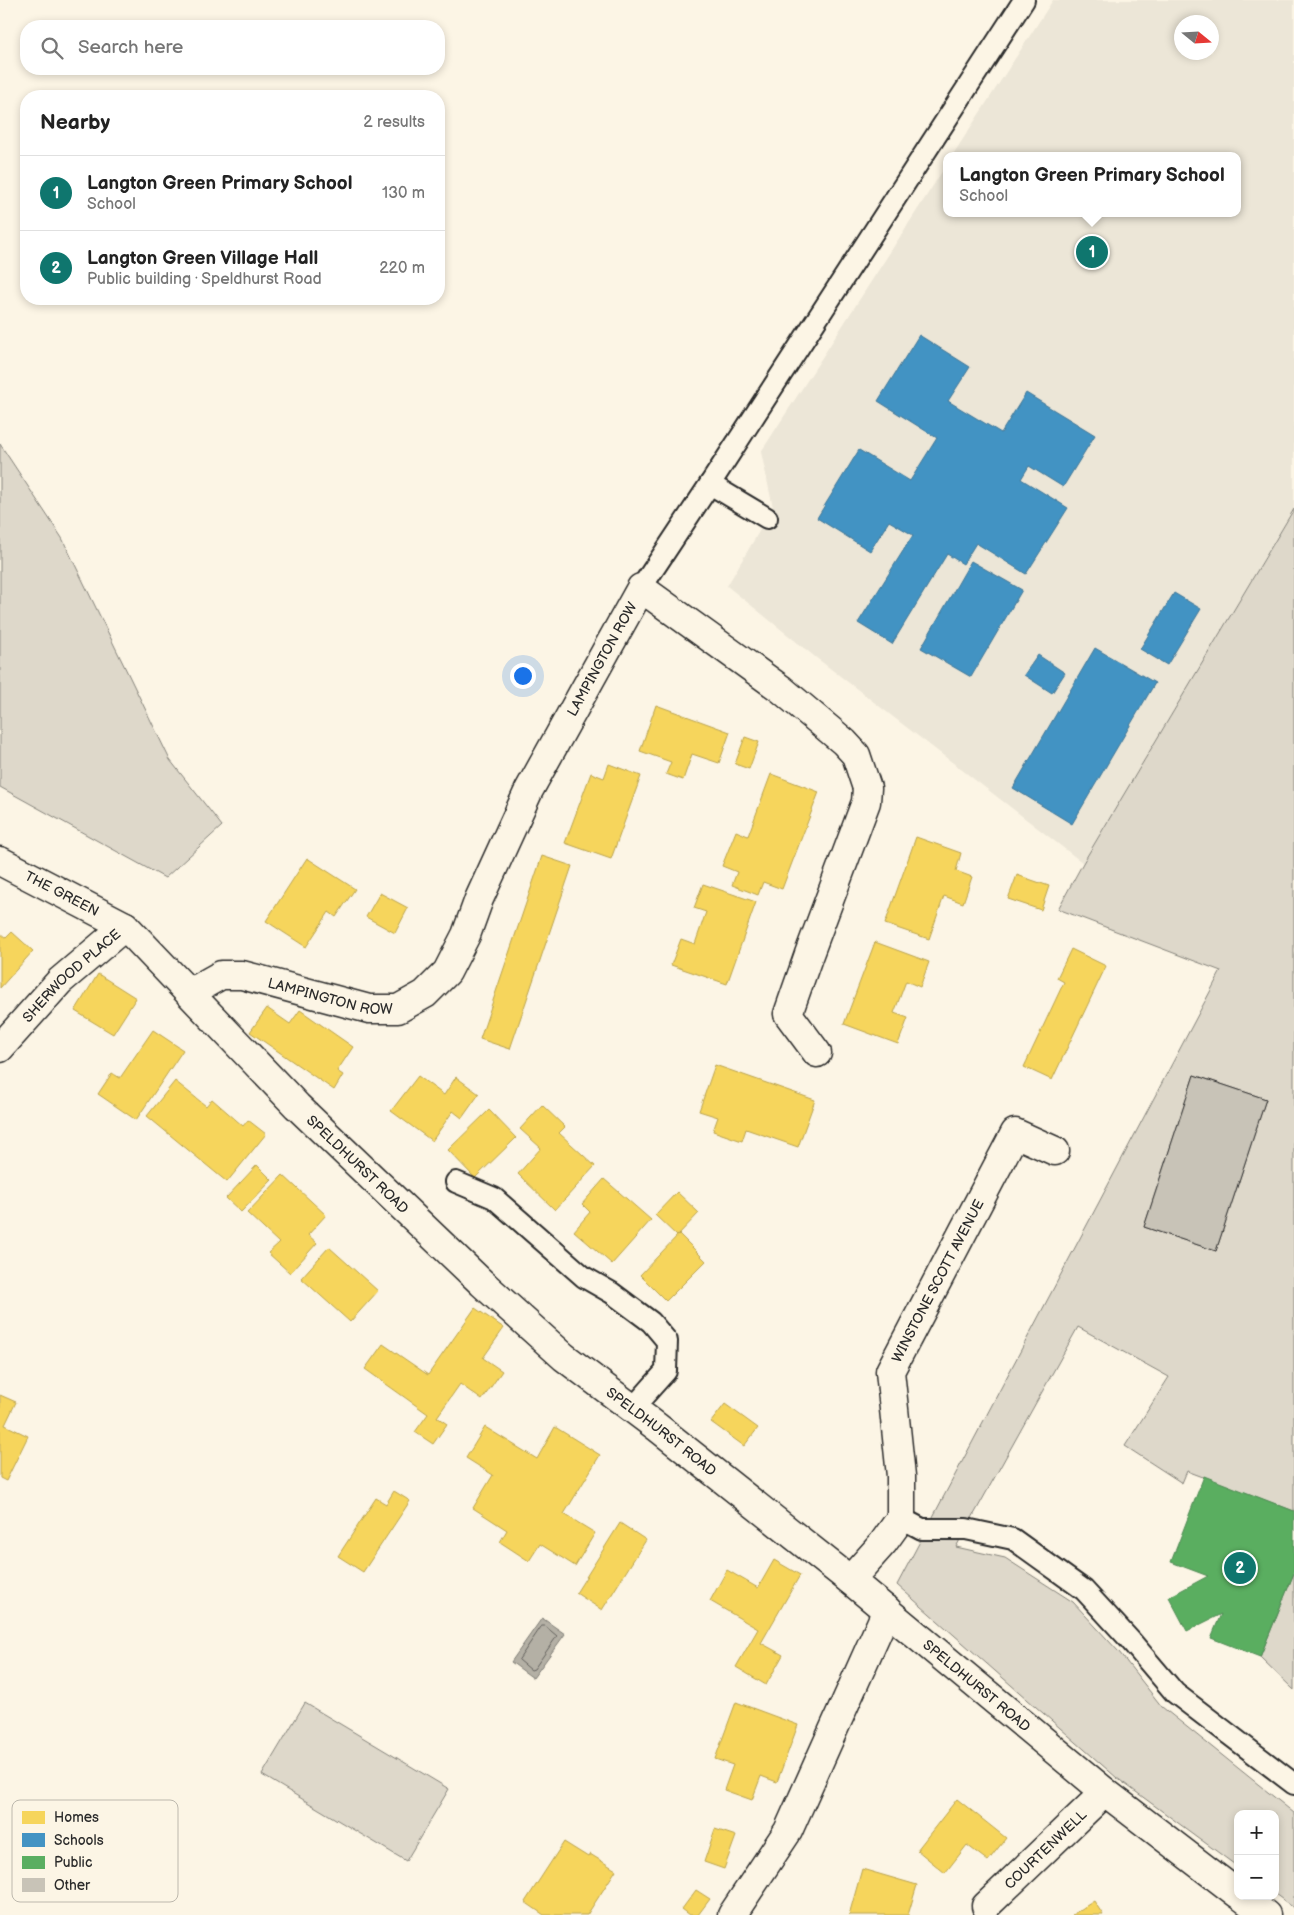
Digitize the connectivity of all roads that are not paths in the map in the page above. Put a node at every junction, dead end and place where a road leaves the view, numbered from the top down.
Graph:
1 (1024, 0) edge
2 (710, 484) junction
3 (767, 518) dead end
4 (641, 588) junction
5 (0, 861) edge
6 (124, 926) junction
7 (189, 993) junction
8 (0, 1048) edge
9 (816, 1052) dead end
10 (1055, 1151) dead end
11 (456, 1182) dead end
12 (633, 1408) junction
13 (901, 1518) junction
14 (850, 1580) junction
15 (887, 1610) junction
16 (1294, 1784) edge
17 (1105, 1792) junction
18 (1234, 1891) edge
19 (1246, 1900) edge
20 (986, 1906) dead end
21 (732, 1915) edge
22 (1266, 1915) edge

1 - 2 lane
2 - 3 lane
2 - 4 lane
4 - 7 street, LAMPINGTON ROW
4 - 9 street, LAMPINGTON ROW
5 - 6 street, THE GREEN
6 - 7 street, SPELDHURST ROAD
6 - 8 street, SHERWOOD PLACE
7 - 12 street, SPELDHURST ROAD
10 - 13 street, WINSTONE SCOTT AVENUE
11 - 12 lane
12 - 14 street, SPELDHURST ROAD
13 - 14 street
13 - 16 lane
14 - 15 street, SPELDHURST ROAD
15 - 17 street, SPELDHURST ROAD
15 - 21 street
17 - 18 street, SPELDHURST ROAD
17 - 20 street, COURTENWELL
19 - 22 street

